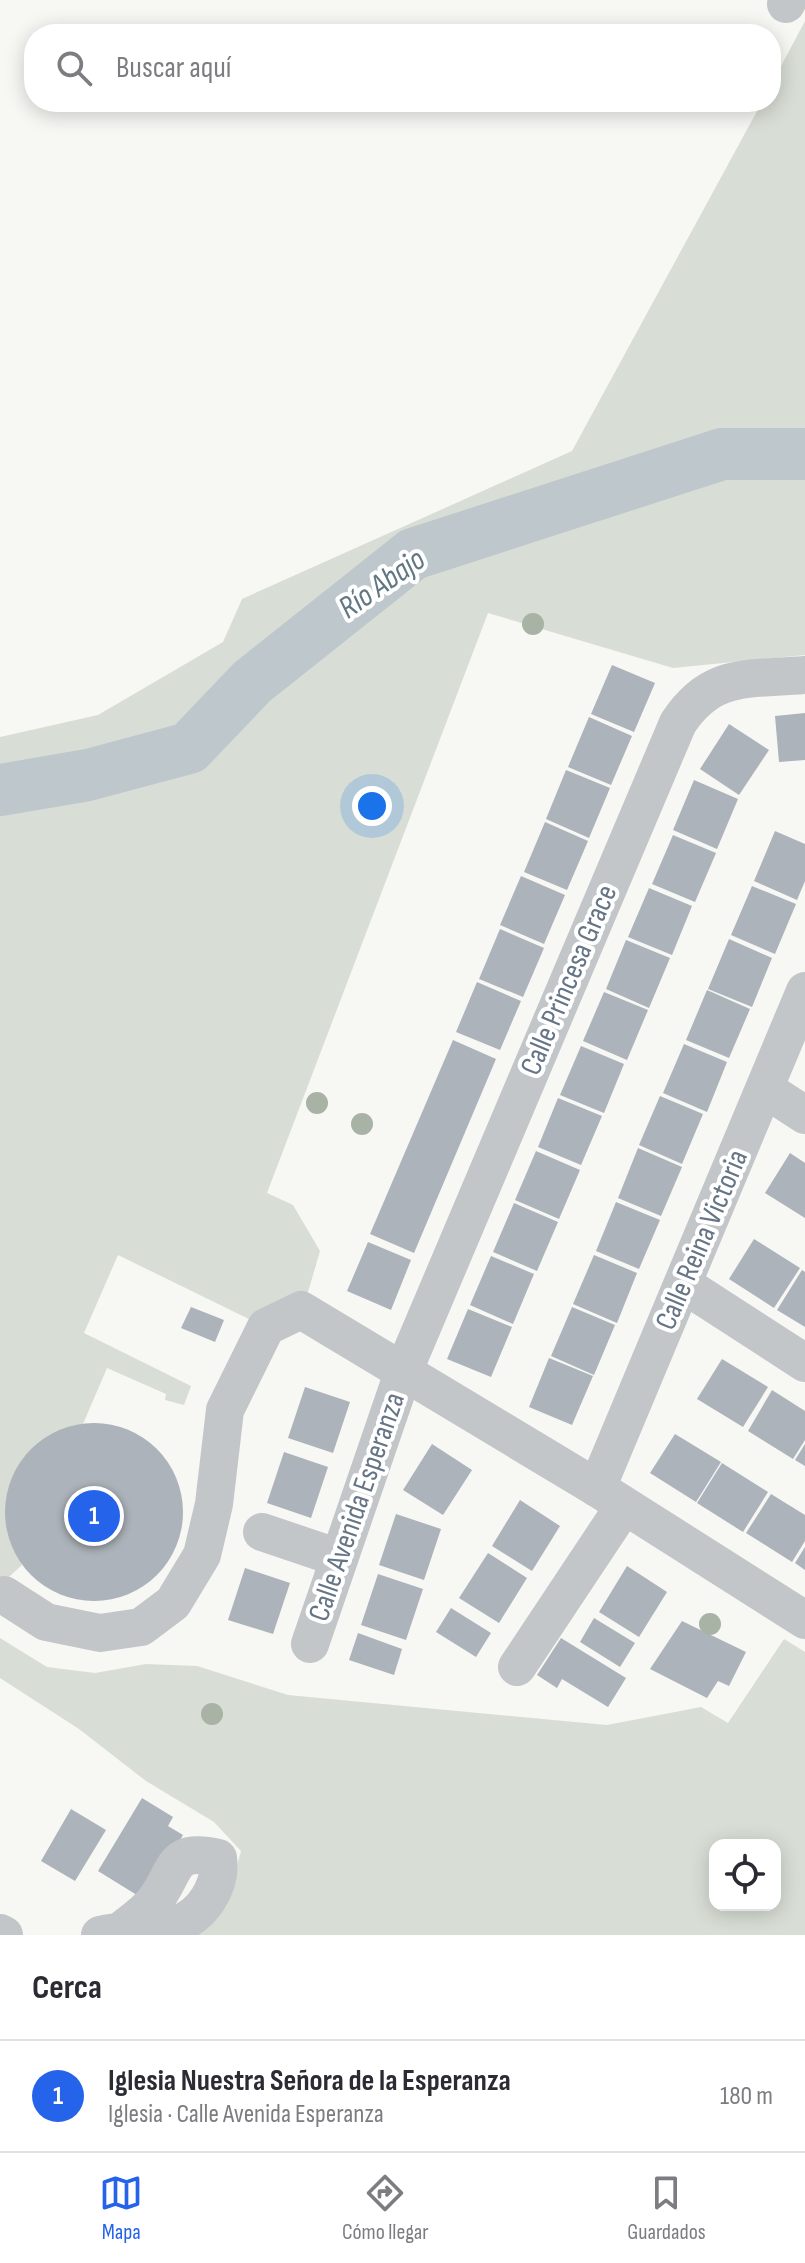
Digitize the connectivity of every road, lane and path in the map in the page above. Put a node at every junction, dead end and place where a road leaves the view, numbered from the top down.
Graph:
1 (805, 675) edge
2 (805, 991) edge
3 (765, 1089) junction
4 (805, 1115) edge
5 (683, 1284) junction
6 (805, 1363) edge
7 (404, 1370) junction
8 (610, 1497) junction
9 (262, 1532) dead end
10 (339, 1558) junction
11 (4, 1595) dead end
12 (805, 1620) edge
13 (310, 1644) dead end
14 (517, 1667) dead end

1 - 7 street, Calle Princesa Grace
2 - 3 street, Calle Reina Victoria
3 - 4 street
3 - 5 street, Calle Reina Victoria
5 - 6 street
5 - 8 street, Calle Reina Victoria
7 - 8 street
7 - 10 street, Calle Avenida Esperanza
7 - 11 street
8 - 12 street
8 - 14 street, Calle Reina Victoria
9 - 10 street
10 - 13 street, Calle Avenida Esperanza

